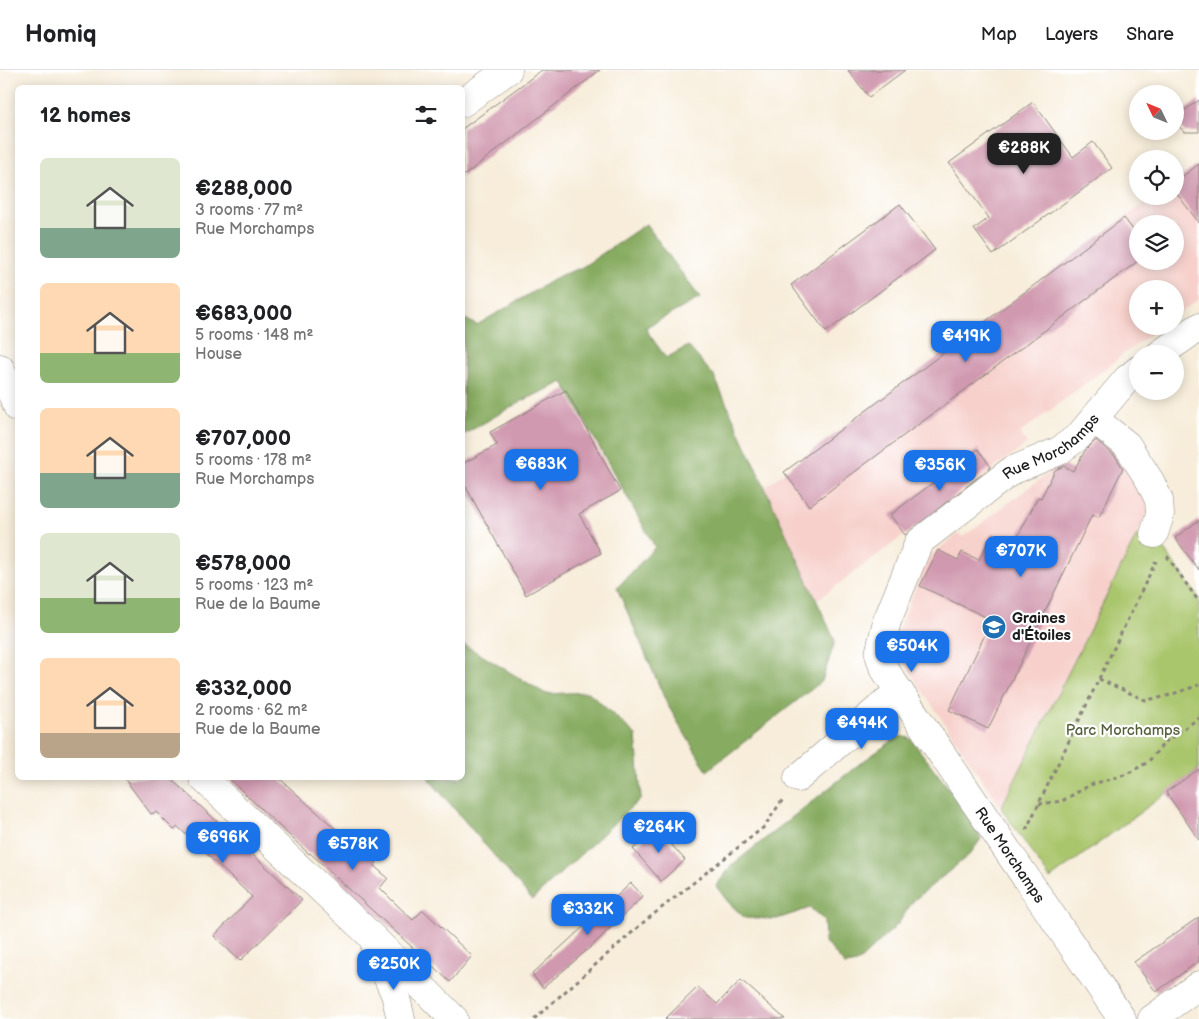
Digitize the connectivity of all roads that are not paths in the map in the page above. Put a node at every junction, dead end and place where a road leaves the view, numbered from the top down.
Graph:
1 (508, 70) edge
2 (465, 101) edge
3 (1199, 327) edge
4 (1173, 345) edge
5 (0, 368) edge
6 (1129, 377) edge
7 (15, 401) edge
8 (1094, 419) junction
9 (1158, 542) road end
10 (899, 691) junction
11 (798, 778) road end
12 (205, 780) edge
13 (366, 931) junction
14 (1199, 985) edge
15 (401, 1019) edge
16 (454, 1019) edge
17 (1122, 1019) edge
18 (1152, 1019) edge

1 - 2 street
3 - 4 street
5 - 7 street
6 - 8 street, Rue Morchamps
8 - 9 street
8 - 10 street, Rue Morchamps
10 - 11 street
10 - 17 street, Rue Morchamps
12 - 13 street
13 - 15 street
13 - 16 street
14 - 18 street

